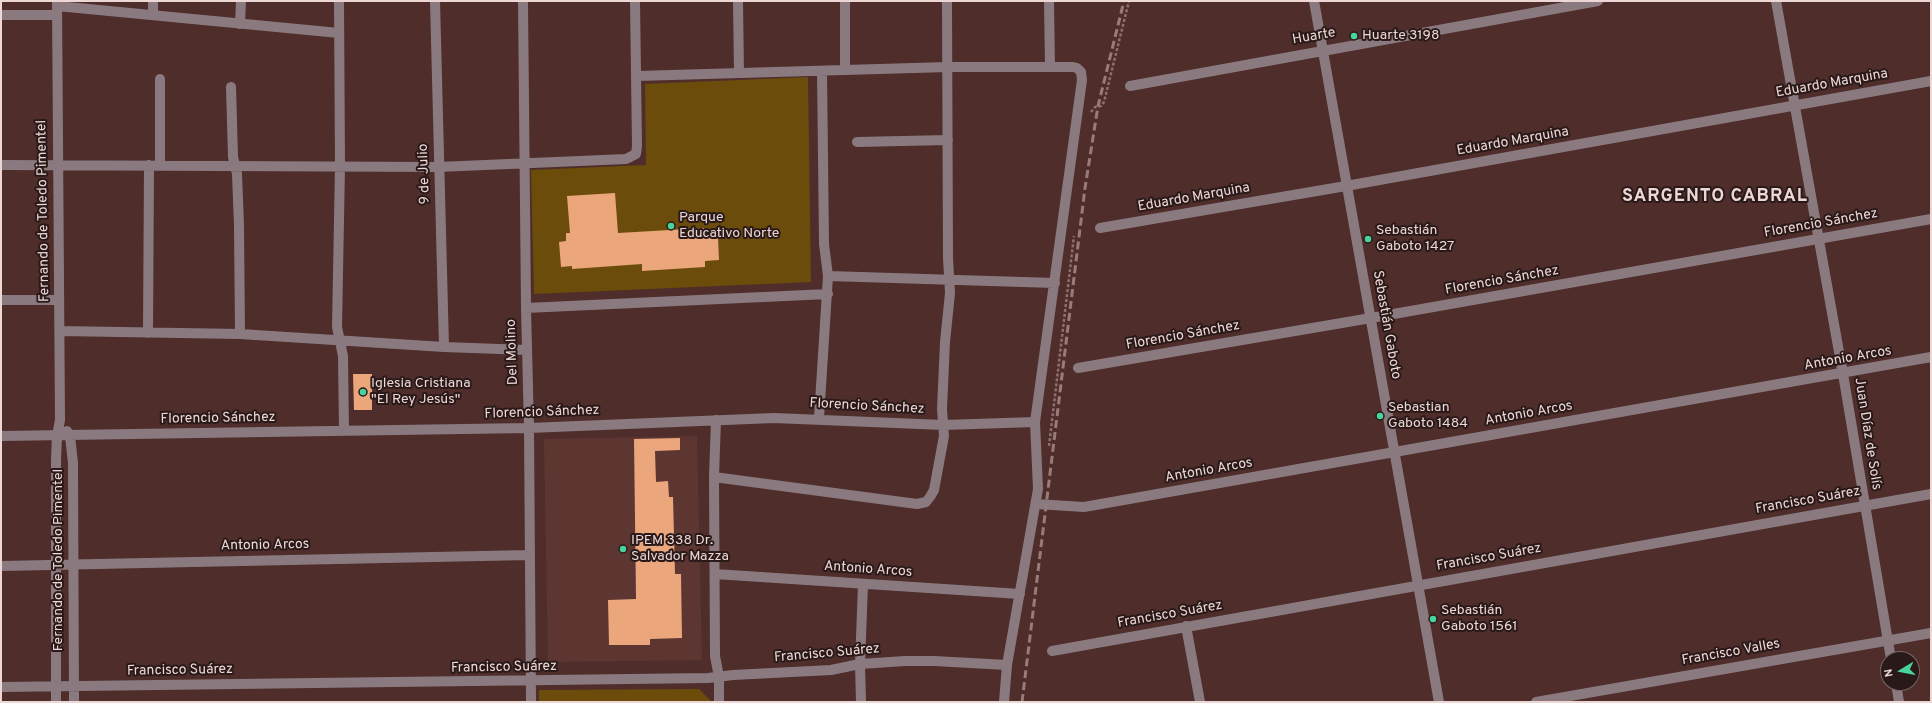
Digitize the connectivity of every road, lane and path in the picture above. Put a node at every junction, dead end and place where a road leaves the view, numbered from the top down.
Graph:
1 (153, 1) edge
2 (241, 1) edge
3 (339, 1) edge
4 (435, 1) edge
5 (523, 1) edge
6 (635, 1) edge
7 (738, 1) edge
8 (845, 1) edge
9 (947, 1) edge
10 (1049, 1) edge
11 (1129, 1) edge
12 (1314, 1) edge
13 (1598, 1) edge
14 (1776, 1) edge
15 (57, 7) edge
16 (1, 15) edge
17 (153, 15) junction
18 (240, 24) junction
19 (339, 33) junction
20 (1322, 50) junction
21 (948, 67) junction
22 (1050, 67) junction
23 (846, 70) junction
24 (822, 71) junction
25 (738, 72) junction
26 (637, 76) junction
27 (160, 80) dead end
28 (1931, 81) edge
29 (1130, 86) dead end
30 (231, 87) dead end
31 (1794, 105) junction
32 (1089, 118) dead end
33 (948, 140) junction
34 (857, 142) dead end
35 (524, 163) junction
36 (58, 165) junction
37 (1, 166) edge
38 (154, 166) junction
39 (235, 166) junction
40 (340, 166) junction
41 (438, 167) junction
42 (1346, 186) junction
43 (1931, 219) edge
44 (1100, 228) dead end
45 (1075, 229) dead end
46 (1817, 239) junction
47 (828, 276) junction
48 (951, 279) junction
49 (1055, 283) junction
50 (828, 294) junction
51 (1, 300) edge
52 (59, 300) junction
53 (526, 308) junction
54 (1371, 318) junction
55 (60, 331) junction
56 (148, 333) junction
57 (240, 334) junction
58 (340, 341) junction
59 (444, 347) junction
60 (527, 350) junction
61 (1931, 358) edge
62 (1078, 368) dead end
63 (1843, 374) junction
64 (819, 418) junction
65 (60, 420) junction
66 (716, 420) junction
67 (1035, 422) junction
68 (943, 425) junction
69 (530, 428) junction
70 (344, 431) junction
71 (1, 436) edge
72 (57, 436) junction
73 (70, 436) junction
74 (1049, 451) dead end
75 (1394, 452) junction
76 (714, 477) junction
77 (1931, 494) edge
78 (1036, 504) junction
79 (1865, 505) junction
80 (529, 555) junction
81 (74, 563) junction
82 (57, 564) junction
83 (1, 566) edge
84 (715, 574) junction
85 (863, 584) junction
86 (1418, 585) junction
87 (1020, 594) junction
88 (1186, 626) junction
89 (1931, 633) edge
90 (1888, 640) junction
91 (1052, 651) dead end
92 (1890, 651) edge
93 (860, 664) junction
94 (1007, 665) junction
95 (719, 677) junction
96 (531, 681) junction
97 (56, 686) junction
98 (74, 686) junction
99 (1, 687) edge
100 (1897, 691) edge
101 (56, 702) edge
102 (74, 702) edge
103 (531, 702) edge
104 (719, 702) edge
105 (861, 702) edge
106 (1004, 702) edge
107 (1200, 702) edge
108 (1439, 702) edge
109 (1536, 702) edge
110 (1899, 702) edge

1 - 17 street
2 - 18 street
3 - 19 street
4 - 41 street, 9 de Julio
5 - 35 street, Del Molino
6 - 26 street
7 - 25 street
8 - 23 street
9 - 21 street
10 - 22 street
11 - 32 path
12 - 20 street, Sebastián Gaboto
13 - 20 street, Huarte
14 - 31 street, Juan Díaz de Solís
15 - 16 street
15 - 17 street
15 - 36 street, Fernando de Toledo Pimentel
17 - 18 street
18 - 19 street
19 - 40 street
20 - 29 street, Huarte
20 - 42 street, Sebastián Gaboto
21 - 22 street
21 - 23 street
21 - 33 street
22 - 49 street
23 - 24 street
24 - 25 street
24 - 47 street
25 - 26 street
26 - 35 street
27 - 38 street
28 - 31 street, Eduardo Marquina
30 - 39 street
31 - 42 street, Eduardo Marquina
31 - 46 street, Juan Díaz de Solís
33 - 34 street
33 - 48 street
35 - 41 street
35 - 53 street, Del Molino
36 - 37 street
36 - 38 street
36 - 52 street, Fernando de Toledo Pimentel
38 - 39 street
38 - 56 street
39 - 40 street
39 - 57 street
40 - 41 street
40 - 58 street
41 - 59 street, 9 de Julio
42 - 44 street, Eduardo Marquina
42 - 54 street, Sebastián Gaboto
43 - 46 street, Florencio Sánchez
45 - 74 path
46 - 54 street, Florencio Sánchez
46 - 63 street, Juan Díaz de Solís
47 - 48 street
47 - 50 street
48 - 49 street
48 - 68 street
49 - 67 street
50 - 53 street
50 - 64 street
51 - 52 street
52 - 55 street, Fernando de Toledo Pimentel
53 - 60 street, Del Molino
54 - 62 street, Florencio Sánchez
54 - 75 street, Sebastián Gaboto
55 - 56 street
55 - 65 street, Fernando de Toledo Pimentel
56 - 57 street
57 - 58 street
58 - 59 street
58 - 70 street
59 - 60 street
60 - 69 street, Del Molino
61 - 63 street, Antonio Arcos
63 - 75 street, Antonio Arcos
63 - 79 street, Juan Díaz de Solís
64 - 66 street, Florencio Sánchez
64 - 68 street, Florencio Sánchez
65 - 72 street, Fernando de Toledo Pimentel
65 - 73 street, Fernando de Toledo Pimentel
66 - 69 street, Florencio Sánchez
66 - 76 street
67 - 68 street, Florencio Sánchez
67 - 78 street
68 - 76 street
69 - 70 street, Florencio Sánchez
69 - 80 street, Del Molino
70 - 73 street, Florencio Sánchez
71 - 72 street, Florencio Sánchez
72 - 73 street, Florencio Sánchez
72 - 82 street, Fernando de Toledo Pimentel
73 - 81 street, Fernando de Toledo Pimentel
75 - 78 street, Antonio Arcos
75 - 86 street, Sebastián Gaboto
76 - 84 street
77 - 79 street, Francisco Suárez
78 - 87 street
79 - 86 street, Francisco Suárez
79 - 90 street, Juan Díaz de Solís
80 - 81 street, Antonio Arcos
80 - 96 street, Del Molino
81 - 82 street, Antonio Arcos
81 - 98 street, Fernando de Toledo Pimentel
82 - 83 street, Antonio Arcos
82 - 97 street, Fernando de Toledo Pimentel
84 - 85 street, Antonio Arcos
84 - 95 street
85 - 87 street, Antonio Arcos
85 - 93 street
86 - 88 street, Francisco Suárez
86 - 108 street, Sebastián Gaboto
87 - 94 street
88 - 91 street, Francisco Suárez
88 - 107 street
89 - 90 street, Francisco Valles
90 - 92 street, Juan Díaz de Solís
90 - 109 street, Francisco Valles
93 - 94 street, Francisco Suárez
93 - 95 street, Francisco Suárez
93 - 105 street
94 - 106 street
95 - 96 street, Francisco Suárez
95 - 104 street
96 - 98 street, Francisco Suárez
96 - 103 street, Del Molino
97 - 98 street, Francisco Suárez
97 - 99 street, Francisco Suárez
97 - 101 street, Fernando de Toledo Pimentel
98 - 102 street, Fernando de Toledo Pimentel
100 - 110 street

